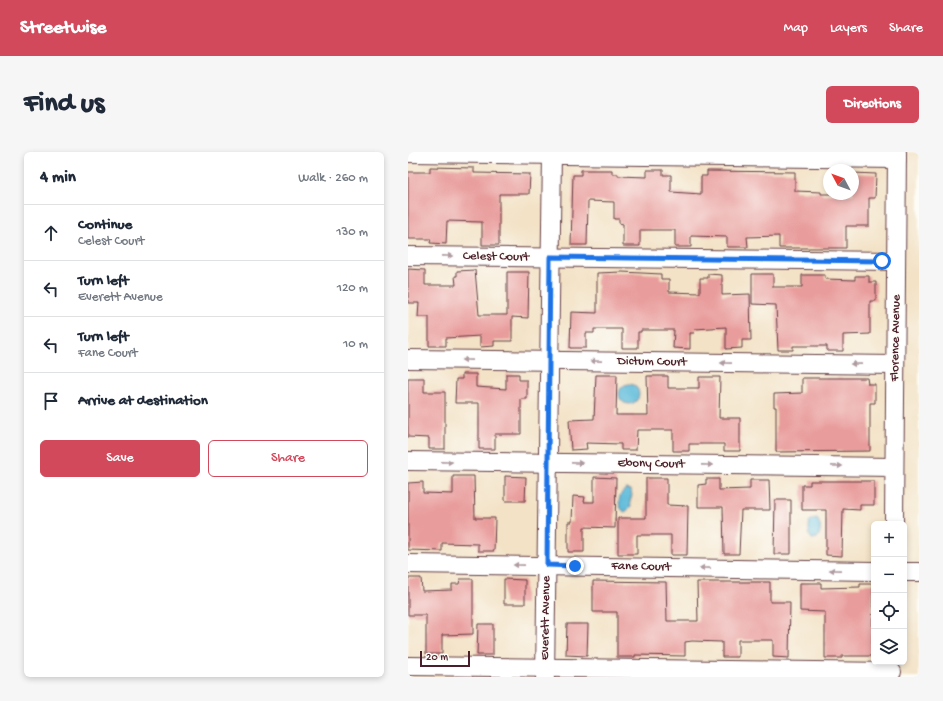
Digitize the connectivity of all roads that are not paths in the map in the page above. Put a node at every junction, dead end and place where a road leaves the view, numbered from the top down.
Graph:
1 (408, 153) edge
2 (552, 153) edge
3 (897, 155) edge
4 (408, 256) edge
5 (550, 257) junction
6 (896, 262) junction
7 (408, 359) edge
8 (549, 360) junction
9 (896, 365) junction
10 (408, 461) edge
11 (548, 463) junction
12 (894, 467) junction
13 (894, 521) edge
14 (408, 564) edge
15 (547, 565) junction
16 (871, 571) edge
17 (907, 572) edge
18 (919, 572) edge
19 (408, 666) edge
20 (892, 670) edge
21 (546, 672) edge

1 - 2 street
2 - 3 street
2 - 5 street, Everett Avenue
3 - 6 street, Florence Avenue
4 -> 5 street, Celest Court
5 - 6 street, Celest Court
5 - 8 street, Everett Avenue
6 - 9 street, Florence Avenue
8 -> 7 street, Dictum Court
9 -> 8 street, Dictum Court
8 - 11 street, Everett Avenue
9 - 12 street, Florence Avenue
10 -> 11 street, Ebony Court
11 -> 12 street, Ebony Court
11 - 15 street, Everett Avenue
12 - 13 street, Florence Avenue
15 -> 14 street, Fane Court
16 -> 15 street, Fane Court
15 - 21 street, Everett Avenue
17 - 18 street
19 - 21 street
20 - 21 street

